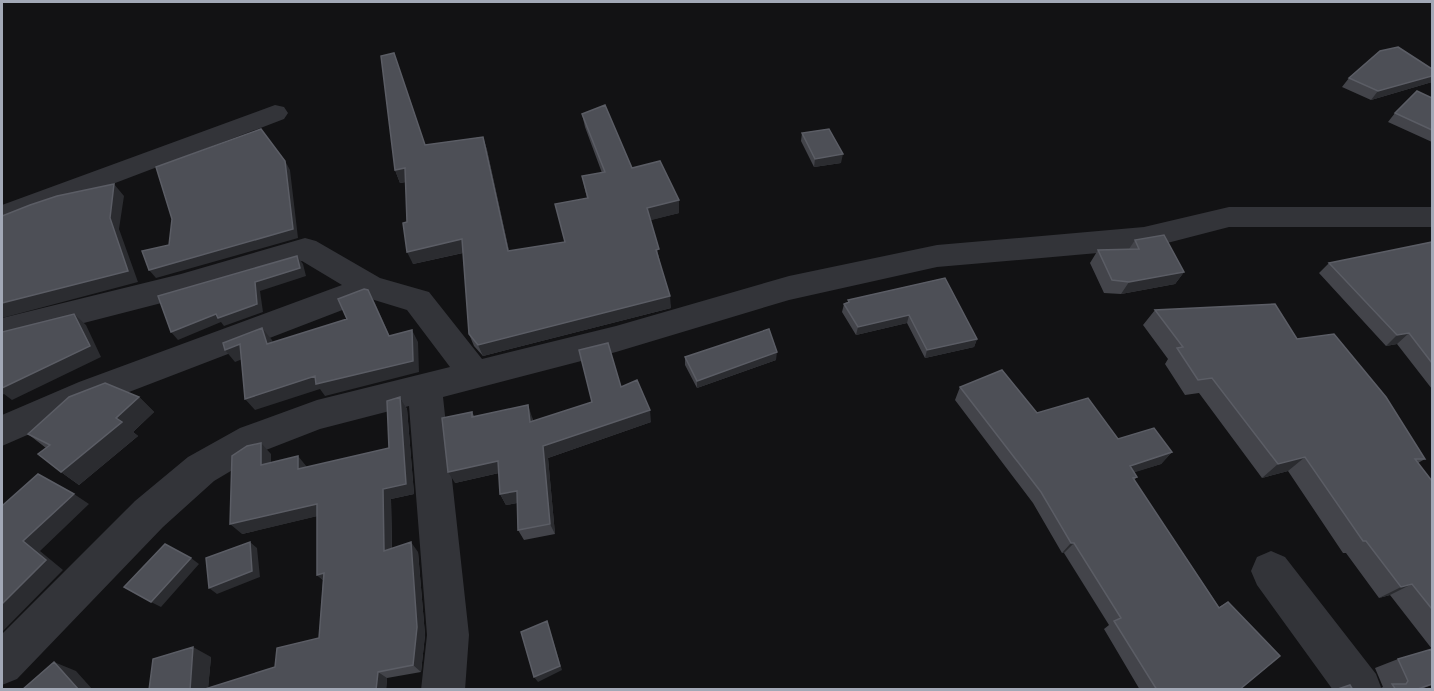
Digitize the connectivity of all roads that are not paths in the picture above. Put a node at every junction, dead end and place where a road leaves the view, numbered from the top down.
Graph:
1 (275, 112) dead end
2 (2, 216) edge
3 (1432, 217) edge
4 (370, 287) junction
5 (2, 331) edge
6 (475, 375) junction
7 (425, 387) junction
8 (2, 431) edge
9 (1271, 571) dead end
10 (2, 664) edge
11 (443, 690) edge
12 (1360, 690) edge

1 - 2 street
3 - 6 street
4 - 5 street
4 - 6 street
4 - 8 street
6 - 7 street
7 - 10 street
7 - 11 street
9 - 12 street

